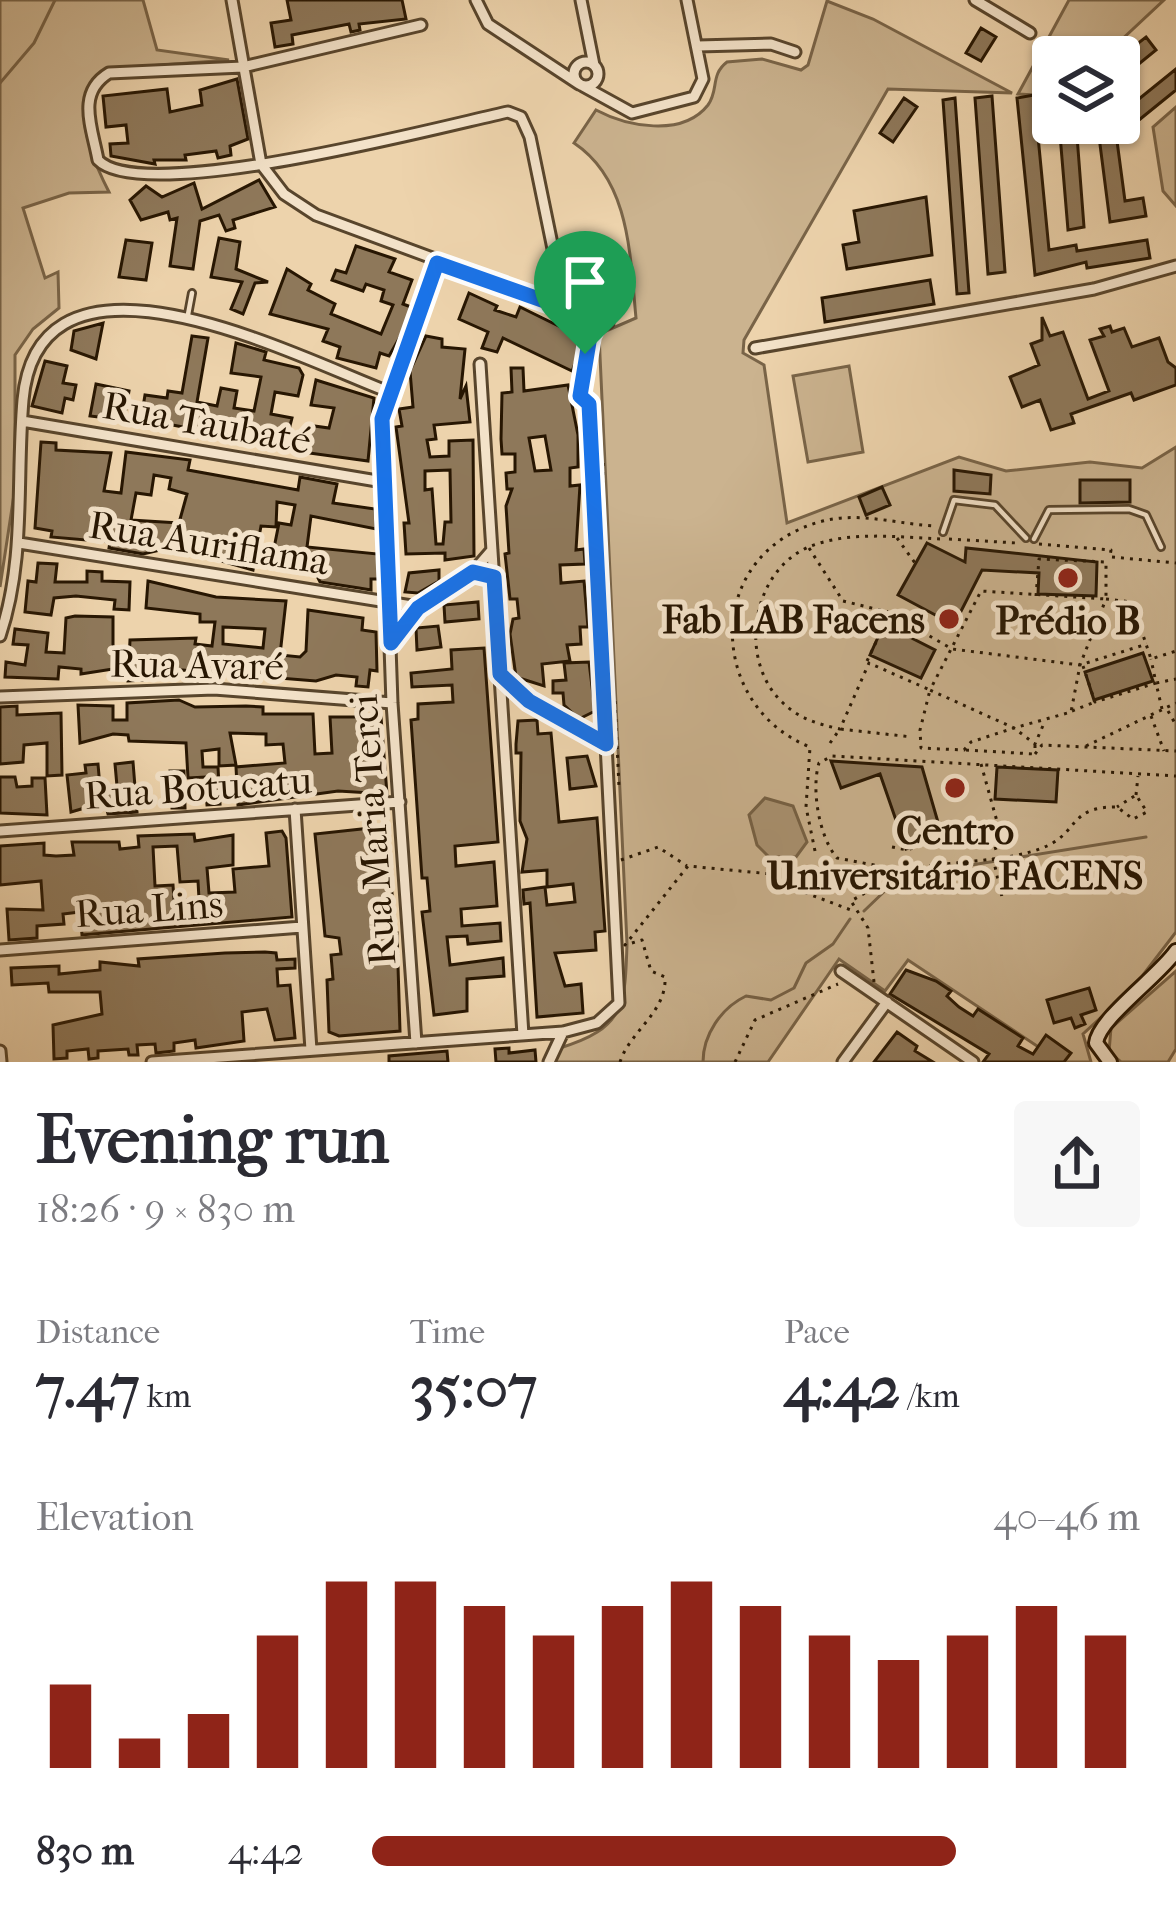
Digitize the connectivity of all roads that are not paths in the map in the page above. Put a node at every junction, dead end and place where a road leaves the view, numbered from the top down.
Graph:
1 (232, 0) edge
2 (476, 0) edge
3 (581, 0) edge
4 (687, 0) edge
5 (975, 0) edge
6 (421, 25) dead end
7 (1030, 33) dead end
8 (698, 46) junction
9 (795, 52) dead end
10 (244, 67) junction
11 (588, 67) junction
12 (558, 72) junction
13 (581, 85) junction
14 (605, 100) junction
15 (261, 164) junction
16 (437, 263) junction
17 (1176, 266) edge
18 (192, 293) dead end
19 (556, 305) junction
20 (187, 320) junction
21 (603, 322) road end
22 (755, 348) dead end
23 (480, 364) dead end
24 (389, 392) junction
25 (589, 404) road end
26 (22, 421) junction
27 (382, 482) junction
28 (944, 529) road end
29 (1025, 538) dead end
30 (1034, 539) dead end
31 (19, 542) junction
32 (1161, 547) dead end
33 (492, 550) junction
34 (473, 572) junction
35 (494, 577) junction
36 (389, 602) junction
37 (418, 608) junction
38 (0, 637) edge
39 (391, 643) junction
40 (500, 674) junction
41 (0, 697) edge
42 (529, 701) junction
43 (392, 703) junction
44 (502, 712) junction
45 (604, 713) junction
46 (577, 728) junction
47 (606, 744) junction
48 (400, 802) junction
49 (295, 809) junction
50 (0, 831) edge
51 (302, 927) junction
52 (0, 950) edge
53 (1176, 951) edge
54 (841, 971) road end
55 (887, 1002) junction
56 (563, 1032) junction
57 (523, 1034) junction
58 (416, 1043) junction
59 (310, 1050) junction
60 (0, 1051) edge
61 (1, 1062) edge
62 (152, 1062) edge
63 (548, 1062) edge
64 (843, 1062) edge
65 (973, 1062) edge
66 (1110, 1062) edge

1 - 10 street
2 - 12 street
3 - 11 street
4 - 8 street
5 - 7 street
6 - 10 street
8 - 9 street
8 - 14 street
10 - 15 street
10 - 15 street
11 - 12 street
11 - 13 street
11 - 13 street
11 - 14 street
12 - 13 street
13 - 14 street
15 - 16 street
15 - 19 street
16 - 19 street
16 - 24 street, Rua Maria Terci
17 - 22 street
18 - 20 lane
19 - 21 street
20 - 24 street
20 - 26 street
23 - 33 street
24 - 27 street, Rua Maria Terci
25 - 45 street
26 - 27 street, Rua Taubaté
26 - 31 street
27 - 36 street, Rua Maria Terci
28 - 29 lane
30 - 32 lane
31 - 36 street, Rua Auriflama
31 - 38 street
33 - 34 street
33 - 35 street
34 - 35 street
34 - 37 street
35 - 40 street
36 - 37 street, Rua Auriflama
36 - 39 street, Rua Maria Terci
37 - 39 street
39 - 43 street, Rua Maria Terci
40 - 42 street
40 - 44 street
41 - 43 street, Rua Avaré
42 - 44 street
42 - 46 street
43 - 48 street, Rua Maria Terci
44 - 57 street
45 - 46 street
45 - 47 street
46 - 47 street
47 - 56 street
48 - 49 street, Rua Botucatu
48 - 58 street, Rua Maria Terci
49 - 50 street, Rua Botucatu
49 - 51 street
51 - 52 street, Rua Lins
51 - 59 street
53 - 66 main road
54 - 55 street
55 - 64 street
55 - 65 street
56 - 57 street
56 - 63 street
57 - 58 street
58 - 59 street
59 - 62 street
60 - 61 street

